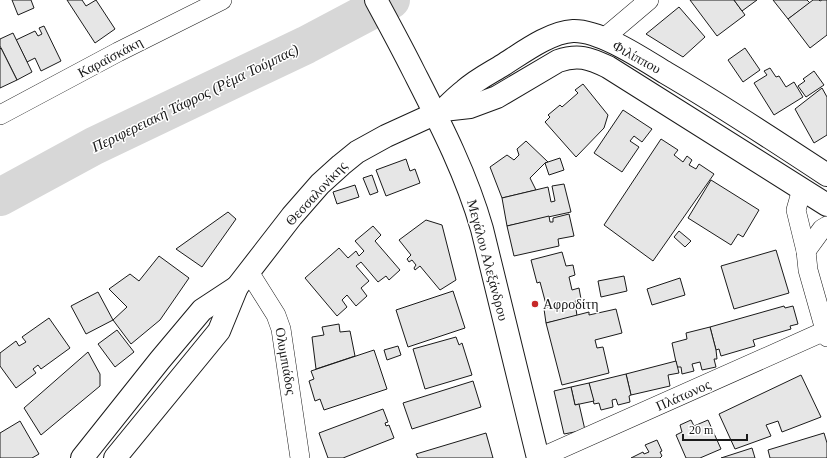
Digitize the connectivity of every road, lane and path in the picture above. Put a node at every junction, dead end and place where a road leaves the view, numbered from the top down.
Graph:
1 (222, 0) edge
2 (376, 0) edge
3 (649, 0) edge
4 (603, 38) junction
5 (439, 112) junction
6 (0, 115) edge
7 (827, 175) edge
8 (802, 189) junction
9 (827, 205) edge
10 (827, 226) edge
11 (806, 251) junction
12 (243, 280) junction
13 (826, 334) edge
14 (82, 458) edge
15 (116, 458) edge
16 (300, 458) edge
17 (539, 458) edge

1 - 6 street, Καραϊσκάκη
2 - 5 street, Μεγάλου Αλεξάνδρου
3 - 4 street
4 - 5 street, Φιλίππου
4 - 7 street, Φιλίππου
5 - 8 street, Φιλίππου
5 - 12 street, Θεσσαλονίκης
5 - 17 street, Μεγάλου Αλεξάνδρου
8 - 9 street, Φιλίππου
8 - 11 street
10 - 11 street
11 - 13 street
12 - 14 street, Θεσσαλονίκης
12 - 15 street, Θεσσαλονίκης
12 - 16 street, Ολυμπιάδος
13 - 17 street, Πλάτωνος

